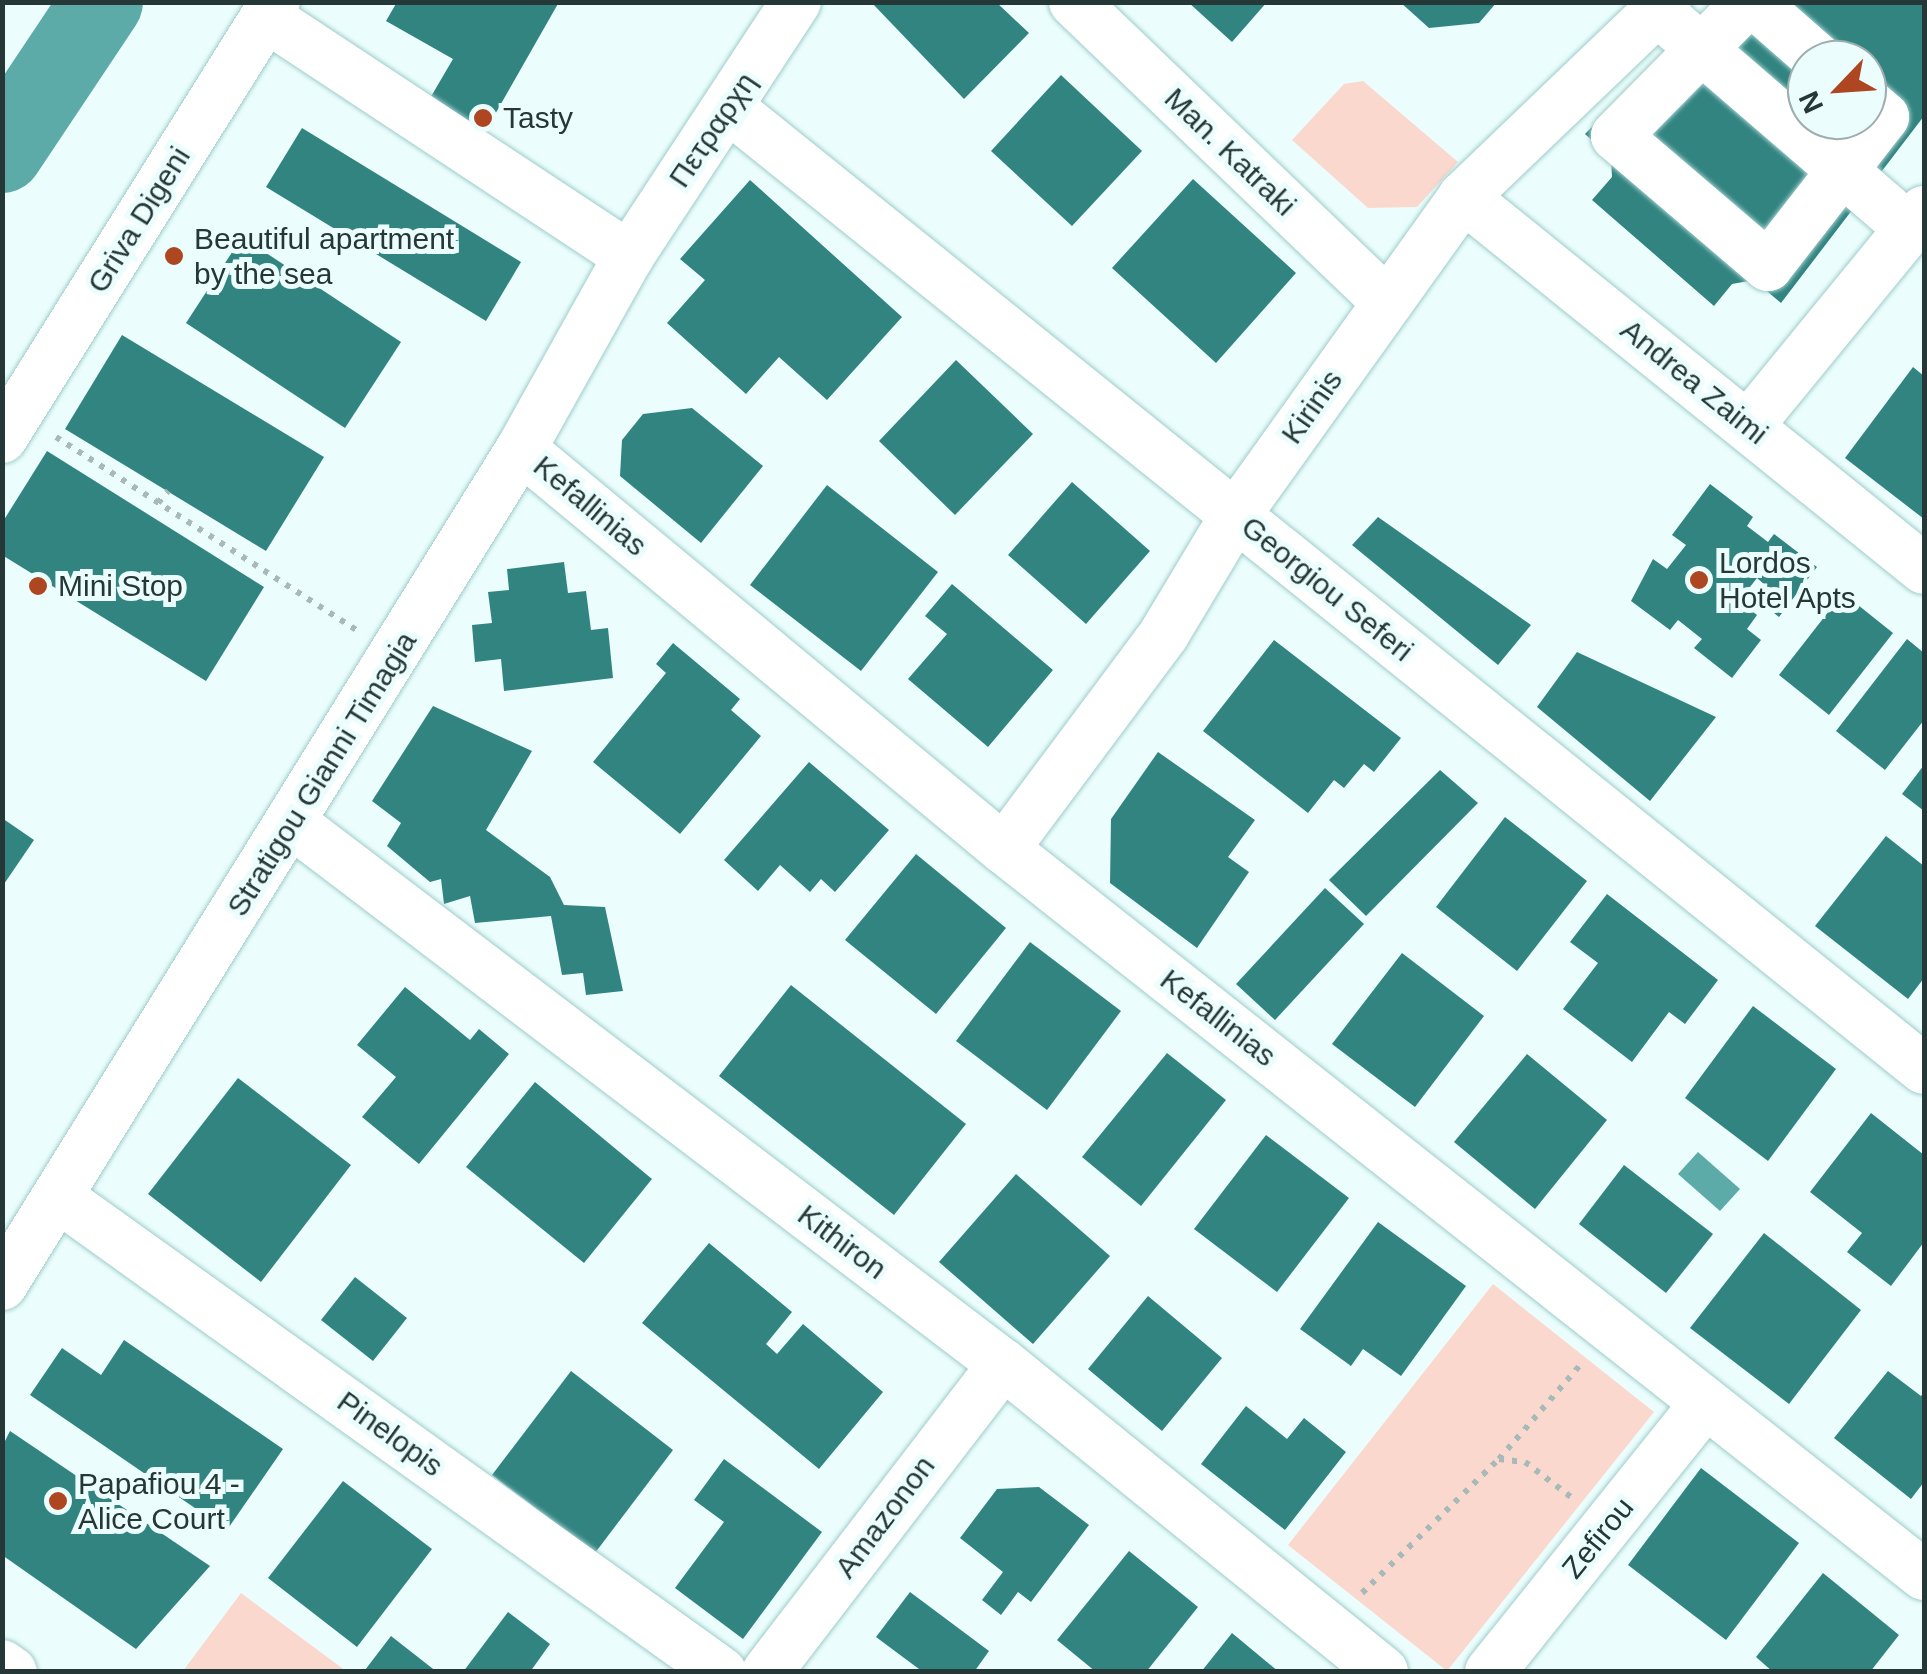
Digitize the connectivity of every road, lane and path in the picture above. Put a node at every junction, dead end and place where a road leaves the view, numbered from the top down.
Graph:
1 (796, 2) edge
2 (1074, 2) edge
3 (1750, 2) edge
4 (1656, 6) edge
5 (270, 10) edge
6 (1795, 40) edge
7 (1702, 48) junction
8 (730, 108) junction
9 (1865, 140) edge
10 (1842, 170) junction
11 (1463, 196) junction
12 (1917, 220) edge
13 (629, 256) junction
14 (1387, 302) junction
15 (10, 425) edge
16 (1748, 426) junction
17 (522, 448) junction
18 (168, 491) dead end
19 (158, 503) junction
20 (1235, 516) junction
21 (1924, 569) edge
22 (396, 655) junction
23 (292, 823) junction
24 (1004, 849) junction
25 (1924, 1069) edge
26 (58, 1197) junction
27 (2, 1285) edge
28 (1611, 1329) junction
29 (1003, 1364) junction
30 (1705, 1404) junction
31 (1499, 1460) junction
32 (1608, 1525) junction
33 (1924, 1575) edge
34 (1328, 1626) junction
35 (2, 1666) edge
36 (12, 1672) edge
37 (721, 1672) edge
38 (768, 1672) edge
39 (1383, 1672) edge
40 (1490, 1672) edge

1 - 8 street, Πετραρχη
2 - 14 street, Man. Katraki
3 - 6 street
3 - 7 street
4 - 7 street
4 - 11 street, Kirinis
5 - 13 street
5 - 15 street, Griva Digeni
7 - 10 street
7 - 10 street
8 - 13 street, Πετραρχη
8 - 20 street, Georgiou Seferi
9 - 10 street
10 - 12 street
11 - 14 street, Kirinis
11 - 16 street, Andrea Zaimi
12 - 16 street
13 - 17 street, Stratigou Gianni Timagia
14 - 20 street, Kirinis
15 - 19 path
16 - 21 street, Andrea Zaimi
17 - 22 street, Stratigou Gianni Timagia
17 - 24 street, Kefallinias
18 - 19 path
19 - 22 path
20 - 24 street, Kirinis
20 - 25 street, Georgiou Seferi
22 - 23 street, Stratigou Gianni Timagia
23 - 26 street, Stratigou Gianni Timagia
23 - 29 street, Kithiron
24 - 28 street, Kefallinias
26 - 27 street, Stratigou Gianni Timagia
26 - 37 street, Pinelopis
28 - 30 street, Kefallinias
28 - 31 path
29 - 34 street, Kithiron
29 - 38 street, Amazonon
30 - 32 street, Zefirou
30 - 33 street, Kefallinias
31 - 32 path
31 - 34 path
32 - 40 street, Zefirou
34 - 39 street, Kithiron
35 - 36 street

